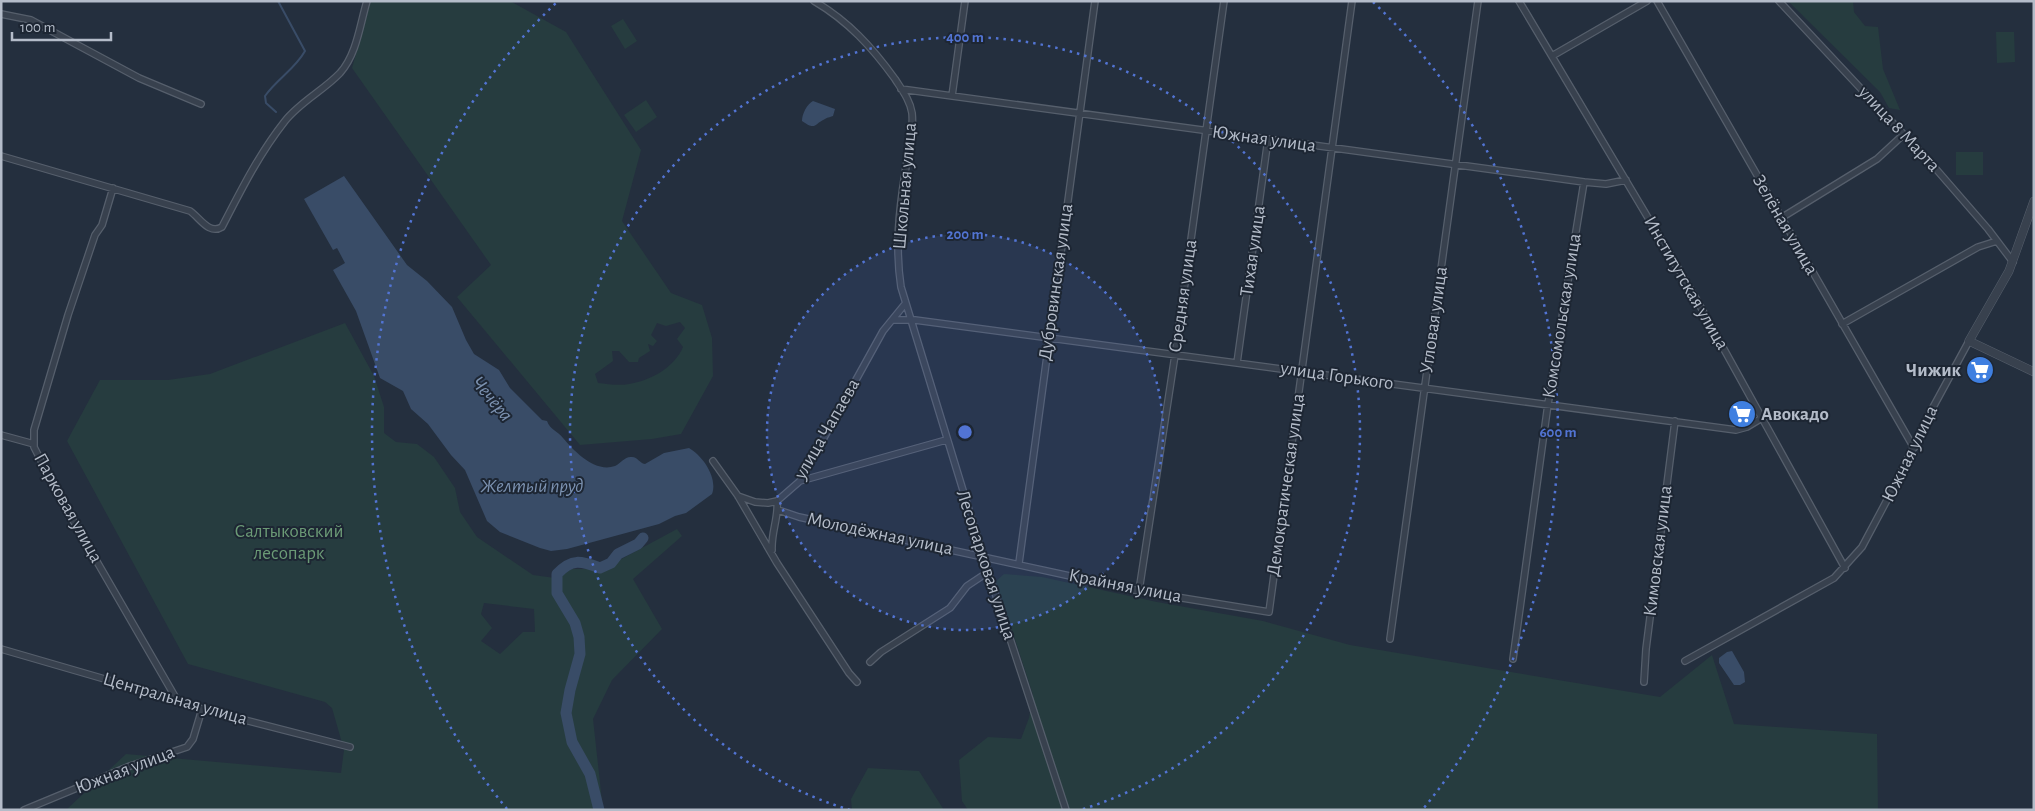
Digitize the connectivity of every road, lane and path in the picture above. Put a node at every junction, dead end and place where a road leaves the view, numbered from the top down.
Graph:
1 (367, 1) edge
2 (814, 1) edge
3 (965, 1) edge
4 (1095, 1) edge
5 (1224, 1) edge
6 (1352, 1) edge
7 (1478, 1) edge
8 (1519, 1) edge
9 (1647, 1) edge
10 (1657, 1) edge
11 (1779, 1) edge
12 (824, 4) edge
13 (1, 14) edge
14 (1552, 56) junction
15 (901, 89) junction
16 (952, 96) junction
17 (201, 104) dead end
18 (1079, 113) junction
19 (1206, 131) junction
20 (1904, 135) junction
21 (1268, 139) junction
22 (1332, 148) junction
23 (1, 156) edge
24 (1456, 165) junction
25 (1626, 180) junction
26 (1584, 182) junction
27 (113, 188) junction
28 (2034, 201) edge
29 (1781, 218) junction
30 (1997, 241) junction
31 (2013, 262) junction
32 (905, 304) junction
33 (910, 319) junction
34 (894, 320) junction
35 (1842, 324) junction
36 (1049, 338) junction
37 (1969, 341) junction
38 (1175, 354) junction
39 (1237, 363) junction
40 (1302, 372) junction
41 (2034, 372) edge
42 (1425, 388) junction
43 (1548, 404) junction
44 (1762, 418) junction
45 (1674, 421) junction
46 (1, 435) edge
47 (946, 440) junction
48 (34, 444) junction
49 (1914, 448) junction
50 (713, 461) dead end
51 (800, 481) junction
52 (738, 496) junction
53 (777, 501) junction
54 (778, 510) junction
55 (772, 553) junction
56 (983, 556) junction
57 (1019, 563) junction
58 (1845, 568) junction
59 (988, 572) junction
60 (1139, 591) junction
61 (1269, 612) joint
62 (1390, 639) dead end
63 (1, 649) edge
64 (1513, 659) dead end
65 (1685, 660) dead end
66 (870, 662) dead end
67 (858, 682) dead end
68 (1644, 682) dead end
69 (177, 700) junction
70 (202, 709) junction
71 (350, 747) dead end
72 (24, 810) edge
73 (1066, 810) edge

1 - 27 street
2 - 12 street, Школьная улица
3 - 16 street
4 - 18 street, Дубровинская улица
5 - 19 street, Средняя улица
6 - 22 street, Демократическая улица
7 - 24 street, Угловая улица
8 - 14 street, Институтская улица
9 - 14 street
10 - 29 street, Зелёная улица
11 - 20 street, улица 8 Марта
12 - 15 street, Школьная улица
13 - 17 street
14 - 25 street, Институтская улица
15 - 16 street, Южная улица
15 - 32 street, Школьная улица
16 - 18 street, Южная улица
18 - 19 street, Южная улица
18 - 36 street, Дубровинская улица
19 - 21 street, Южная улица
19 - 38 street, Средняя улица
20 - 29 street
20 - 30 street, улица 8 Марта
21 - 22 street, Южная улица
21 - 39 street, Тихая улица
22 - 24 street, Южная улица
22 - 40 street, Демократическая улица
23 - 27 street
24 - 26 street, Южная улица
24 - 42 street, Угловая улица
25 - 26 street, Южная улица
25 - 44 street, Институтская улица
26 - 43 street, Комсомольская улица
27 - 48 street, Парковая улица
28 - 31 street, Южная улица
29 - 35 street, Зелёная улица
30 - 31 street, улица 8 Марта
30 - 35 street
31 - 37 street, Южная улица
32 - 33 street, Школьная улица
32 - 34 street, улица Чапаева
33 - 34 street
33 - 36 street, улица Горького
33 - 47 street, Лесопарковая улица
34 - 51 street, улица Чапаева
35 - 49 street, Зелёная улица
36 - 38 street, улица Горького
36 - 57 street, Дубровинская улица
37 - 41 street
37 - 49 street, Южная улица
38 - 39 street, улица Горького
38 - 60 street, Средняя улица
39 - 40 street, улица Горького
40 - 42 street, улица Горького
40 - 61 street, Демократическая улица
42 - 43 street, улица Горького
42 - 62 street, Угловая улица
43 - 45 street, улица Горького
43 - 64 street, Комсомольская улица
44 - 45 street, улица Горького
44 - 58 street, Институтская улица
45 - 68 street, Кимовская улица
46 - 48 street
47 - 51 street
47 - 56 street, Лесопарковая улица
48 - 69 street, Парковая улица
49 - 58 street, Южная улица
50 - 52 street
51 - 53 street, улица Чапаева
52 - 53 street
52 - 55 street
53 - 54 street
54 - 55 street
54 - 56 street, Молодёжная улица
55 - 67 street
56 - 57 street, Крайняя улица
56 - 59 street, Лесопарковая улица
57 - 60 street, Крайняя улица
58 - 65 street
59 - 66 street
59 - 73 street, Лесопарковая улица
60 - 61 street, Крайняя улица
63 - 69 street, Центральная улица
69 - 70 street, Центральная улица
70 - 71 street, Центральная улица
70 - 72 street, Южная улица

